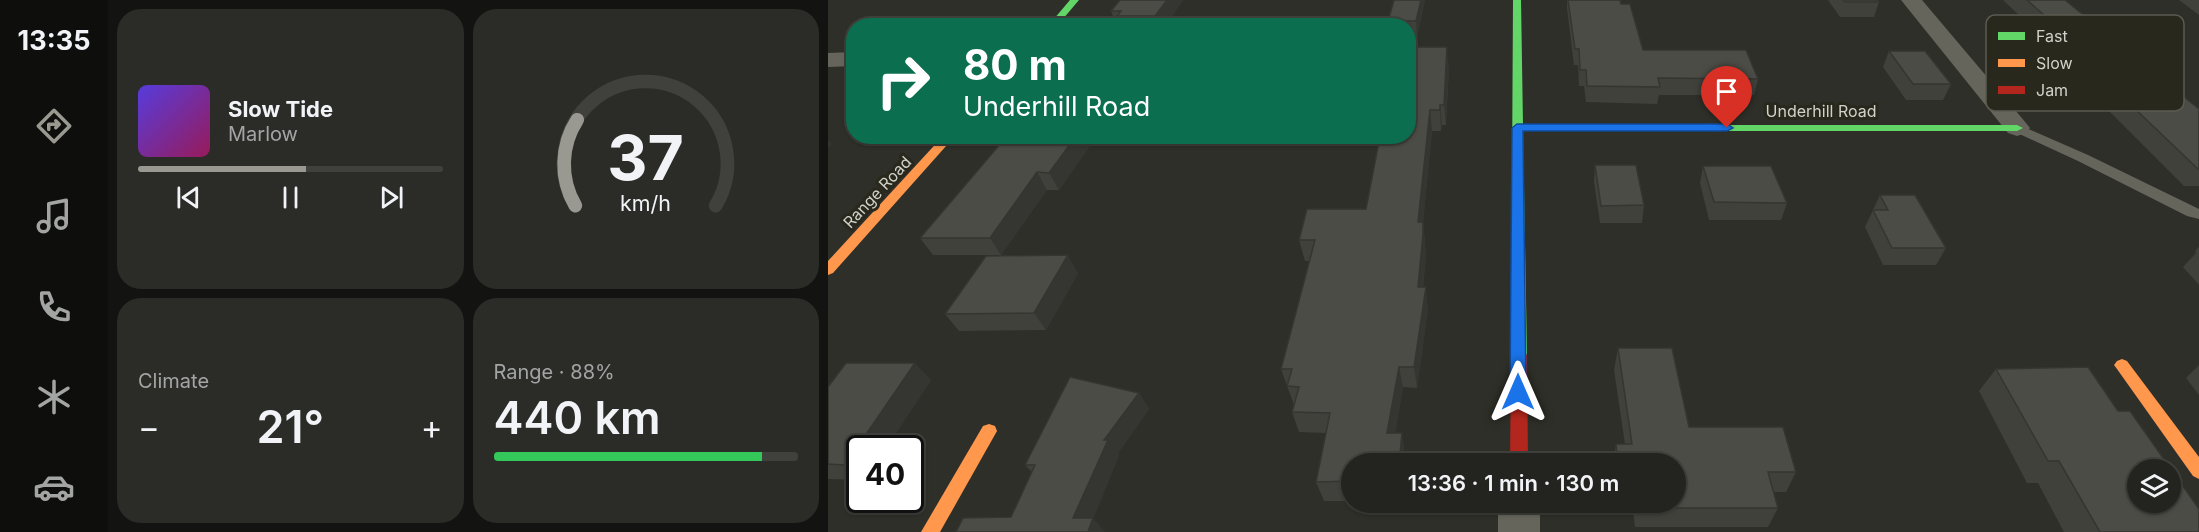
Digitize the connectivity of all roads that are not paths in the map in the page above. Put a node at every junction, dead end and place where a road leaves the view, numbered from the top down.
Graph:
1 (1075, 0) edge
2 (1517, 0) edge
3 (1911, 0) edge
4 (1059, 18) edge
5 (828, 60) edge
6 (846, 60) edge
7 (1986, 91) edge
8 (2003, 111) edge
9 (1517, 128) junction
10 (2017, 128) junction
11 (943, 144) edge
12 (2199, 214) edge
13 (828, 270) edge
14 (2122, 365) dead end
15 (989, 431) dead end
16 (1518, 453) edge
17 (2199, 471) edge
18 (1519, 513) edge
19 (930, 532) edge
20 (1519, 532) edge

1 - 4 street
2 - 9 street
3 - 7 street
5 - 6 street
8 - 10 street
9 - 10 street, Underhill Road
9 - 16 street
10 - 12 lane
11 - 13 street, Range Road
14 - 17 street
15 - 19 street
18 - 20 street

